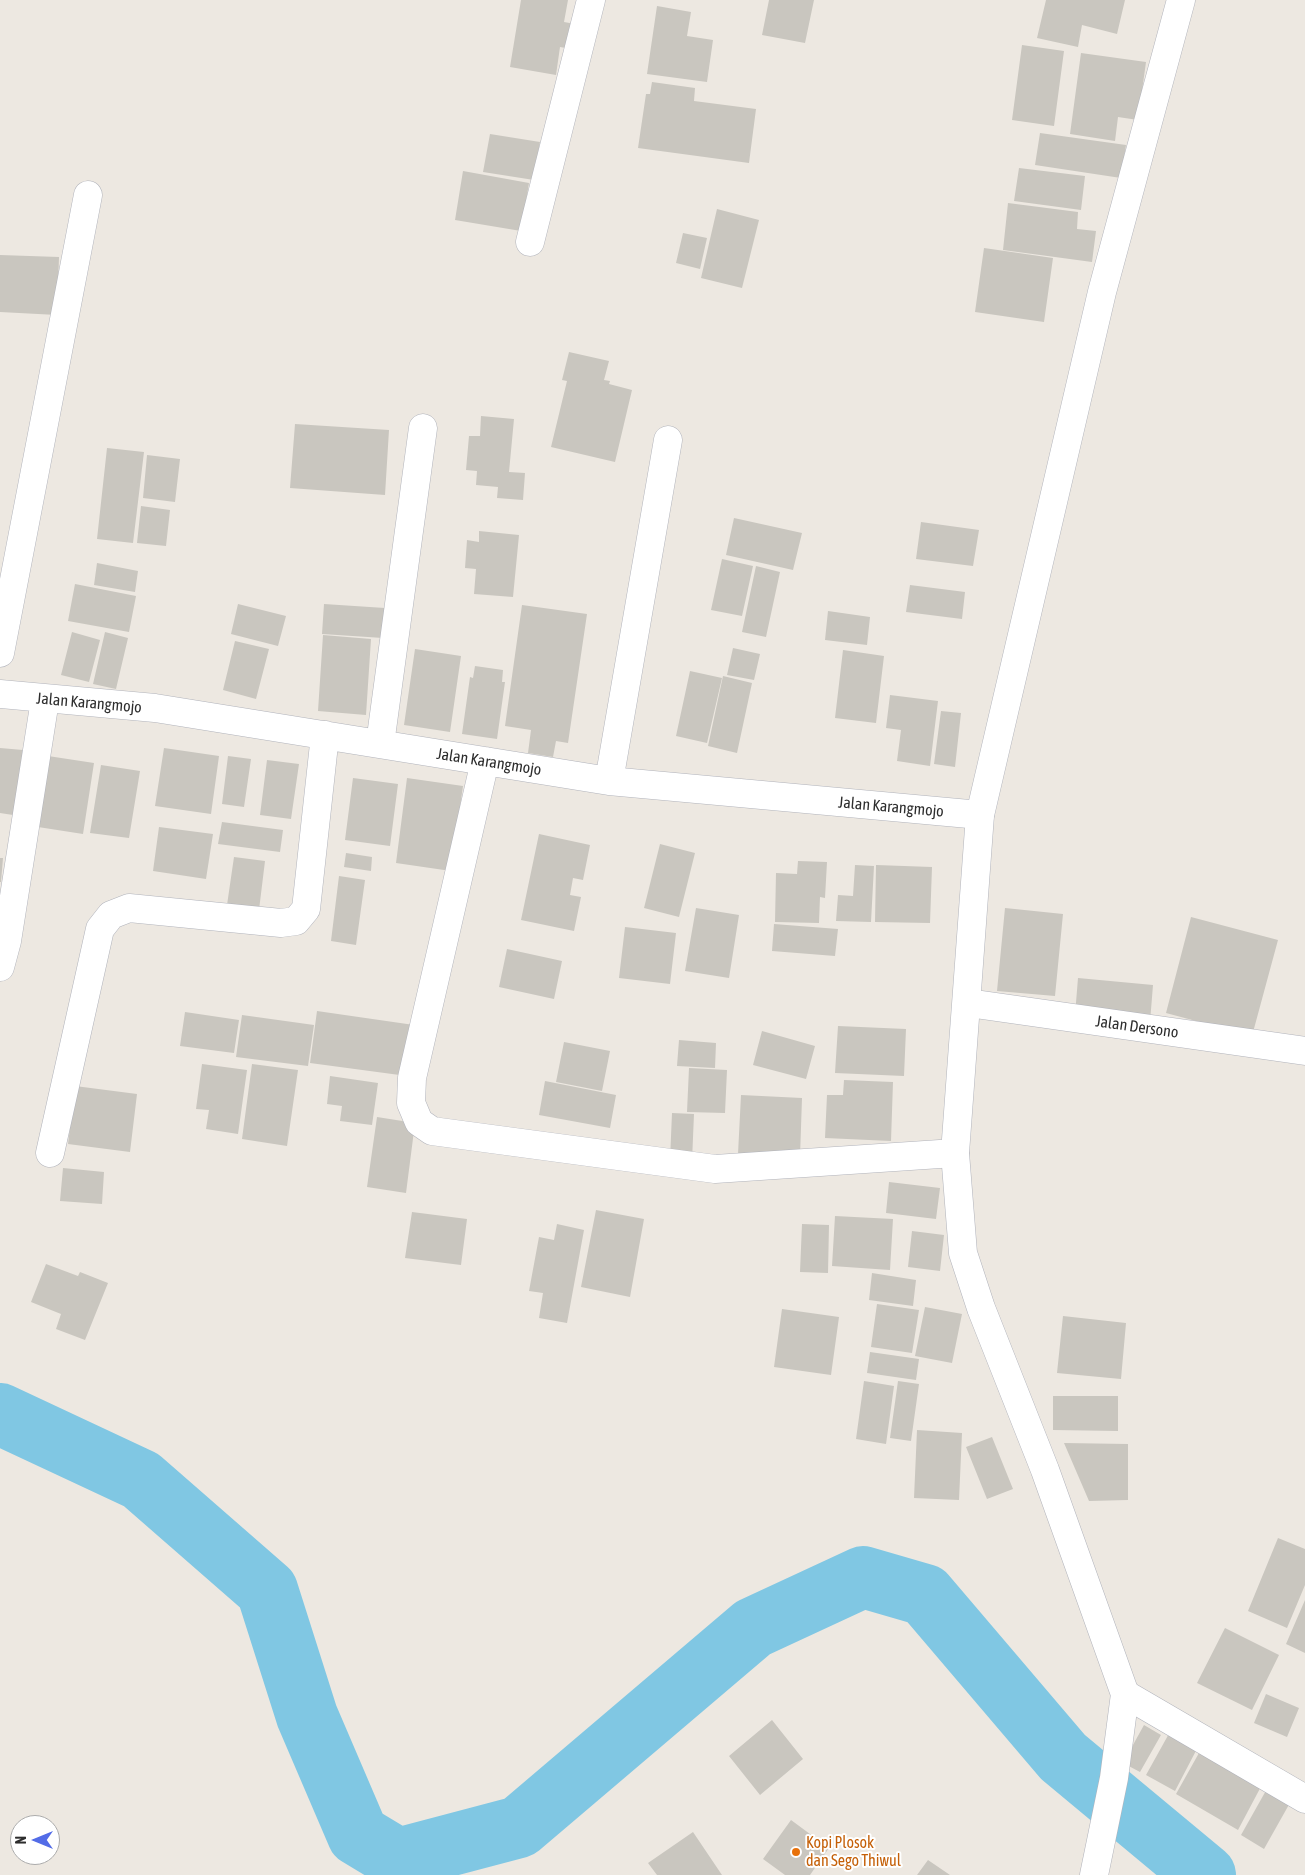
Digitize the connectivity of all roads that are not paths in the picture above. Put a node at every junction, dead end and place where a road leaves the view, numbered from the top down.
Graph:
1 (591, 0) edge
2 (1181, 0) edge
3 (88, 195) dead end
4 (530, 242) dead end
5 (423, 428) dead end
6 (668, 440) dead end
7 (0, 653) edge
8 (0, 694) edge
9 (45, 700) junction
10 (325, 735) junction
11 (380, 744) junction
12 (485, 762) junction
13 (609, 781) junction
14 (980, 815) junction
15 (0, 966) edge
16 (968, 1003) junction
17 (1305, 1051) edge
18 (50, 1153) dead end
19 (955, 1153) junction
20 (1125, 1694) junction
21 (1305, 1799) edge
22 (1094, 1875) edge

1 - 4 street
2 - 14 street
3 - 7 street
5 - 11 street
6 - 13 street
8 - 9 street, Jalan Karangmojo
9 - 10 street, Jalan Karangmojo
9 - 15 street
10 - 11 street, Jalan Karangmojo
10 - 18 street
11 - 12 street, Jalan Karangmojo
12 - 13 street, Jalan Karangmojo
12 - 19 street
13 - 14 street, Jalan Karangmojo
14 - 16 street
16 - 17 street, Jalan Dersono
16 - 19 street
19 - 20 street
20 - 21 street
20 - 22 street

